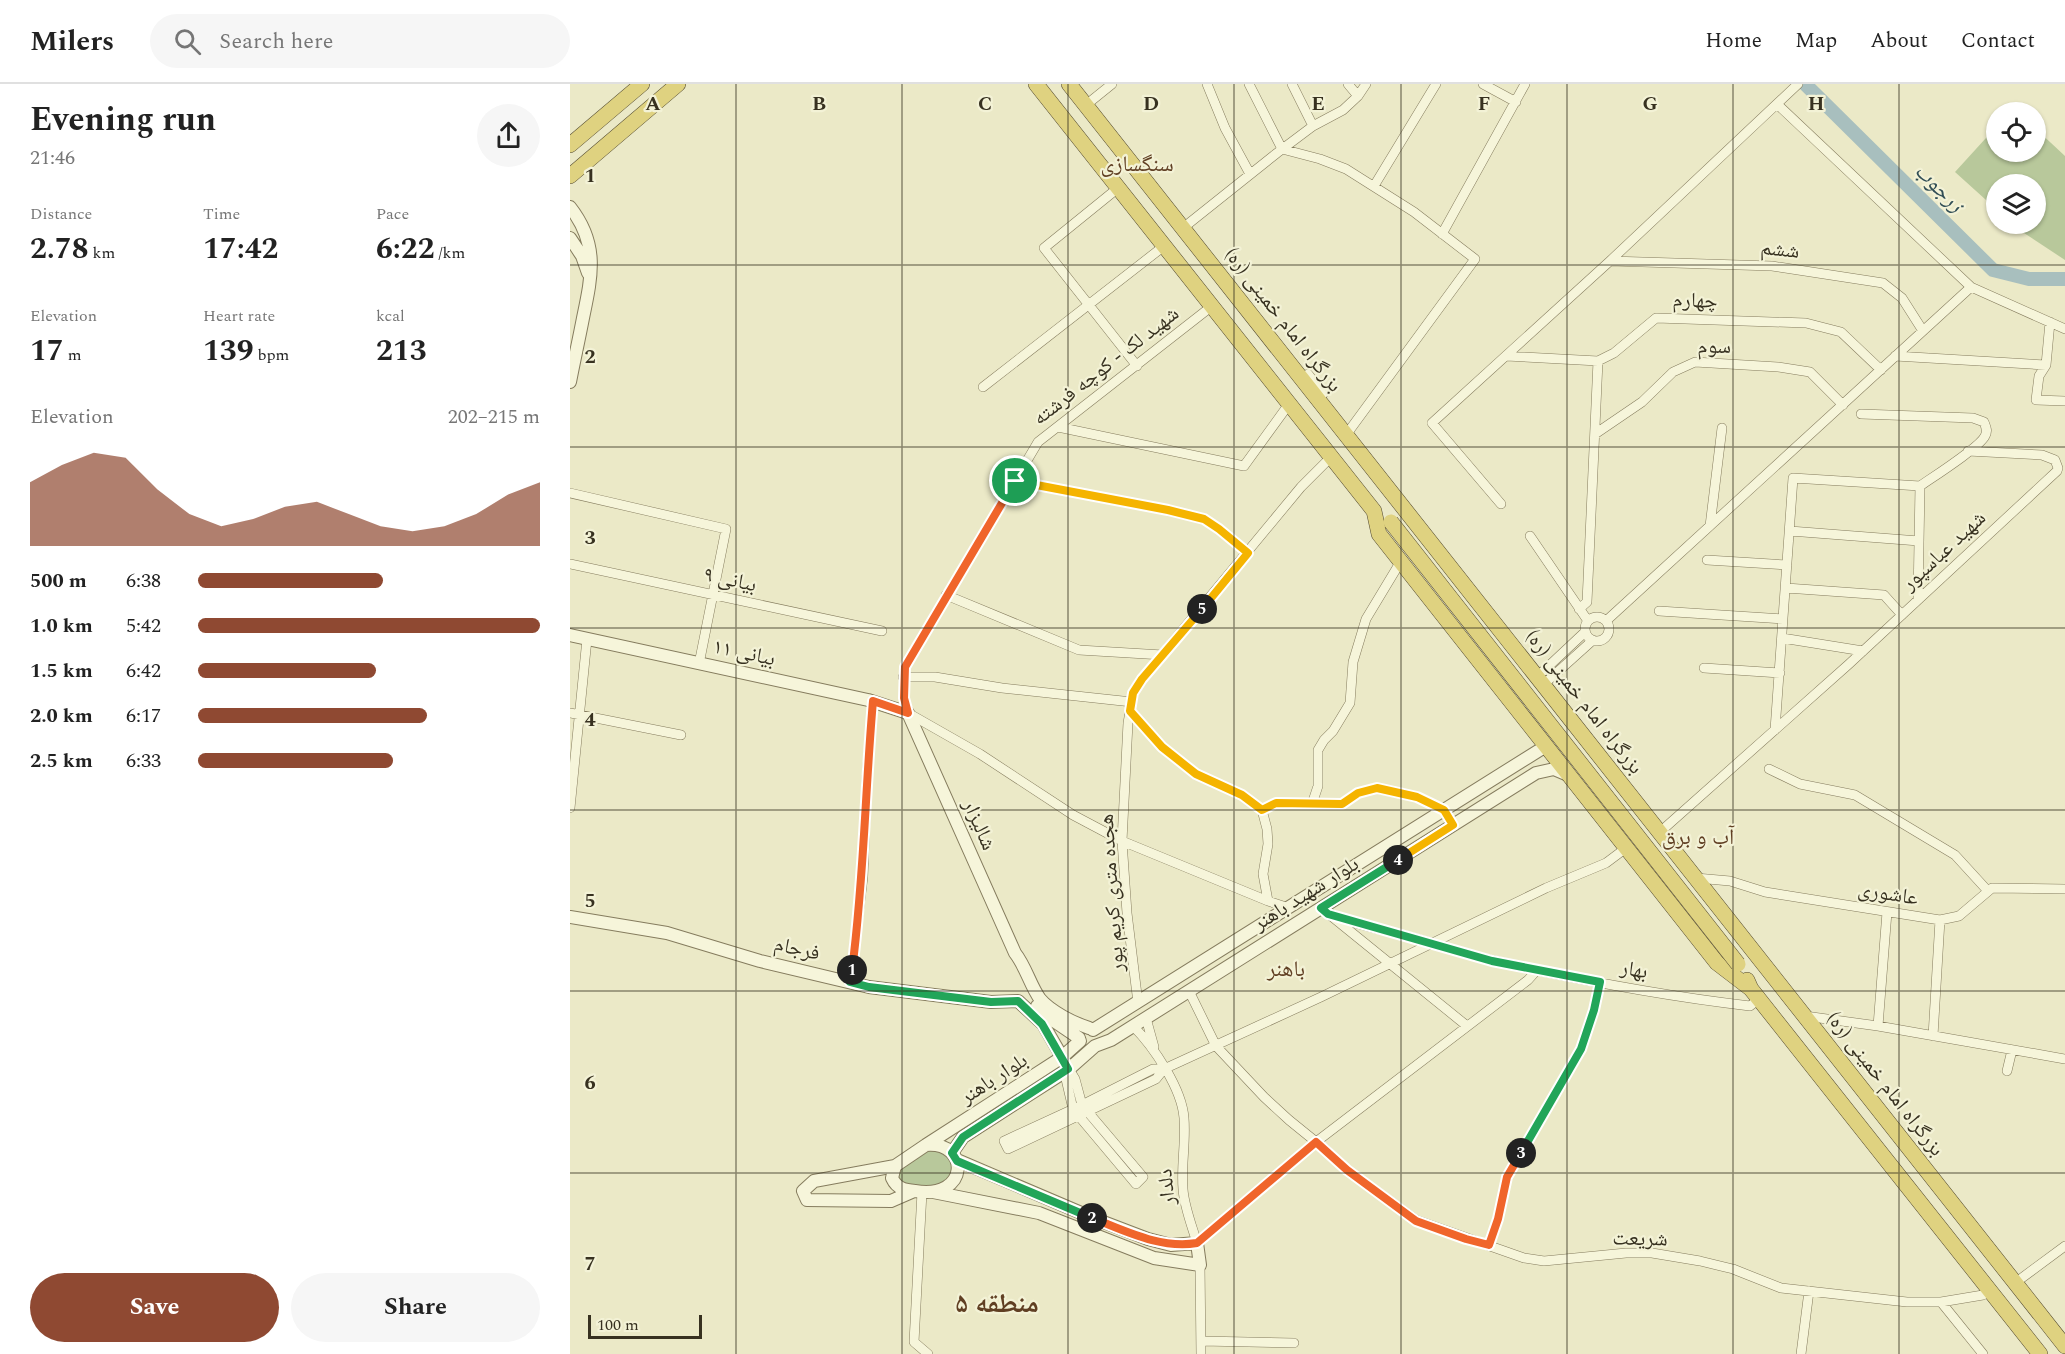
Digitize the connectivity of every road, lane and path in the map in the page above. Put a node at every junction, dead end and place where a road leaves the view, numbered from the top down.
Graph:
1 (642, 84) edge
2 (678, 84) edge
3 (1036, 84) edge
4 (1069, 84) edge
5 (1112, 84) edge
6 (1207, 84) edge
7 (1249, 84) edge
8 (1292, 84) edge
9 (1347, 84) edge
10 (1366, 84) edge
11 (1436, 84) edge
12 (1484, 84) edge
13 (1525, 84) edge
14 (1798, 84) edge
15 (1358, 96) junction
16 (1515, 102) junction
17 (1779, 102) junction
18 (1086, 105) junction
19 (1313, 126) junction
20 (570, 145) edge
21 (1282, 149) junction
22 (1250, 174) junction
23 (570, 176) edge
24 (1374, 186) junction
25 (1118, 188) junction
26 (570, 207) edge
27 (1183, 228) junction
28 (1442, 234) junction
29 (570, 238) edge
30 (1164, 246) junction
31 (1610, 261) junction
32 (590, 283) junction
33 (1971, 287) junction
34 (1089, 304) junction
35 (1212, 306) junction
36 (2050, 322) junction
37 (2065, 329) edge
38 (1923, 331) junction
39 (1506, 356) junction
40 (1896, 356) junction
41 (1598, 361) junction
42 (2046, 365) junction
43 (1137, 366) junction
44 (1881, 370) junction
45 (1308, 374) dead end
46 (570, 382) edge
47 (983, 387) dead end
48 (2065, 401) edge
49 (1289, 404) junction
50 (1843, 405) junction
51 (1861, 414) dead end
52 (1058, 427) junction
53 (1722, 428) dead end
54 (1349, 432) junction
55 (1595, 434) junction
56 (1968, 451) junction
57 (1331, 457) junction
58 (1015, 481) junction
59 (1920, 486) junction
60 (570, 493) edge
61 (1501, 504) dead end
62 (1374, 511) junction
63 (1710, 525) junction
64 (1790, 531) junction
65 (1530, 536) dead end
66 (1919, 541) junction
67 (1248, 553) junction
68 (1707, 560) dead end
69 (1401, 561) junction
70 (570, 564) edge
71 (1787, 565) junction
72 (1785, 588) junction
73 (713, 595) junction
74 (946, 595) junction
75 (1918, 600) junction
76 (1579, 609) junction
77 (1659, 611) dead end
78 (1902, 615) junction
79 (1783, 619) junction
80 (1588, 621) junction
81 (1606, 621) junction
82 (882, 631) dead end
83 (1586, 632) junction
84 (570, 635) edge
85 (1782, 638) junction
86 (587, 639) junction
87 (1593, 640) junction
88 (1863, 651) junction
89 (1163, 655) junction
90 (699, 664) junction
91 (1704, 668) dead end
92 (1780, 673) junction
93 (903, 677) junction
94 (1540, 681) junction
95 (873, 701) junction
96 (1131, 706) junction
97 (1564, 711) junction
98 (570, 713) edge
99 (908, 713) junction
100 (581, 714) junction
101 (1775, 730) junction
102 (681, 735) dead end
103 (1590, 744) junction
104 (1546, 746) junction
105 (1769, 769) dead end
106 (1570, 777) junction
107 (1312, 804) junction
108 (570, 808) edge
109 (1262, 810) junction
110 (1444, 810) junction
111 (1644, 812) junction
112 (1453, 825) junction
113 (1660, 832) junction
114 (1615, 834) junction
115 (1400, 838) junction
116 (1122, 841) junction
117 (1626, 848) junction
118 (1409, 853) junction
119 (1696, 878) junction
120 (2065, 889) edge
121 (1988, 890) junction
122 (1268, 901) junction
123 (1288, 908) junction
124 (1325, 911) junction
125 (1887, 912) junction
126 (570, 917) edge
127 (1940, 921) junction
128 (1432, 943) junction
129 (1388, 964) junction
130 (1537, 970) junction
131 (850, 982) junction
132 (1600, 982) junction
133 (1189, 991) junction
134 (1755, 994) junction
135 (1028, 997) junction
136 (1138, 1003) junction
137 (1805, 1016) junction
138 (1146, 1018) junction
139 (1133, 1026) junction
140 (1467, 1026) junction
141 (1878, 1026) junction
142 (1091, 1029) junction
143 (1933, 1036) junction
144 (1079, 1039) junction
145 (1095, 1046) junction
146 (1216, 1046) junction
147 (2012, 1050) junction
148 (1158, 1058) junction
149 (2065, 1059) edge
150 (1065, 1063) junction
151 (1164, 1069) junction
152 (2007, 1071) dead end
153 (1080, 1111) junction
154 (1316, 1142) junction
155 (926, 1145) junction
156 (954, 1157) junction
157 (895, 1166) junction
158 (923, 1192) junction
159 (1197, 1243) junction
160 (1489, 1245) junction
161 (2065, 1246) edge
162 (1200, 1265) junction
163 (2015, 1283) junction
164 (1809, 1291) junction
165 (1990, 1291) junction
166 (1941, 1302) junction
167 (1202, 1341) junction
168 (1294, 1343) dead end
169 (2065, 1346) edge
170 (928, 1354) edge
171 (1201, 1354) edge
172 (1801, 1354) edge
173 (1983, 1354) edge
174 (2040, 1354) edge

1 - 20 highway
2 - 23 highway
3 - 25 highway, بزرگراه امام خمینی (ره)
4 - 18 highway, بزرگراه امام خمینی (ره)
5 - 18 street
6 - 22 street
7 - 21 street
8 - 19 street
9 - 15 street
10 - 15 street
11 - 24 street
12 - 16 street
13 - 16 street
14 - 17 street
15 - 19 street
16 - 28 street
17 - 31 street
17 - 33 street
18 - 27 highway, بزرگراه امام خمینی (ره)
19 - 21 street
21 - 22 street
21 - 24 street
22 - 27 street
24 - 28 street
25 - 30 highway, بزرگراه امام خمینی (ره)
25 - 34 street
26 - 32 street
27 - 54 highway, بزرگراه امام خمینی (ره)
28 - 54 street
29 - 32 street
30 - 34 street
30 - 35 highway, بزرگراه امام خمینی (ره)
31 - 38 street, ششم
31 - 39 street
32 - 46 street
33 - 36 street
33 - 38 street
34 - 43 street
34 - 47 street
35 - 43 street, شهید لک - کوچه فرشته
35 - 49 highway, بزرگراه امام خمینی (ره)
36 - 37 street
36 - 42 street
38 - 40 street
39 - 41 street
39 - 61 street
40 - 42 street
40 - 44 street
41 - 44 street, چهارم
41 - 55 street
42 - 48 street
43 - 52 street, شهید لک - کوچه فرشته
44 - 50 street
45 - 54 street
49 - 52 street
49 - 57 highway, بزرگراه امام خمینی (ره)
50 - 55 street, سوم
50 - 63 street
51 - 56 street
52 - 58 street, شهید لک - کوچه فرشته
53 - 63 street
54 - 94 highway, بزرگراه امام خمینی (ره)
55 - 76 street
56 - 59 street
56 - 75 street, شهید عباسپور
57 - 62 highway, بزرگراه امام خمینی (ره)
57 - 67 street, هجده متری کریم پور
58 - 67 street
58 - 74 street, شهید لک - کوچه فرشته
59 - 64 street
59 - 66 street
60 - 73 street
62 - 69 highway, بزرگراه امام خمینی (ره)
62 - 134 highway, بزرگراه امام خمینی (ره), bridge
63 - 81 street
64 - 66 street
64 - 71 street
65 - 76 street
66 - 75 street
67 - 89 street, هجده متری کریم پور
68 - 71 street
69 - 104 highway, بزرگراه امام خمینی (ره)
69 - 107 street
70 - 73 street, بیانی ۹
71 - 72 street
72 - 78 street
72 - 79 street
73 - 82 street, بیانی ۹
73 - 90 street
74 - 89 street
74 - 93 street, شهید لک - کوچه فرشته
75 - 78 street, شهید عباسپور
76 - 80 street
77 - 79 street
78 - 88 street, شهید عباسپور
79 - 85 street
80 - 81 street
80 - 83 street
81 - 87 street
83 - 87 street
83 - 94 street
84 - 86 street, بیانی ۱۱
85 - 88 street
85 - 92 street
86 - 90 street, بیانی ۱۱
86 - 100 street
87 - 94 street
88 - 101 street, شهید عباسپور
89 - 96 street, هجده متری کریم پور
90 - 95 street, بیانی ۱۱
91 - 92 street
92 - 101 street
93 - 96 street
93 - 99 street, شهید لک - کوچه فرشته
94 - 97 highway, بزرگراه امام خمینی (ره)
95 - 99 street, بیانی ۱۱
95 - 131 street
96 - 109 street
96 - 116 street, هجده متری کریم پور
97 - 103 highway, بزرگراه امام خمینی (ره)
97 - 104 highway
98 - 100 street
99 - 116 street
99 - 135 street, شالیزار
100 - 102 street
100 - 108 street
101 - 113 street, شهید عباسپور
103 - 104 highway
103 - 111 highway, بزرگراه امام خمینی (ره)
104 - 106 highway, بزرگراه امام خمینی (ره)
104 - 110 street, بلوار شهید باهنر
105 - 121 street
106 - 112 street, بلوار شهید باهنر
106 - 114 highway, بزرگراه امام خمینی (ره)
107 - 109 street
107 - 110 street
109 - 122 street
110 - 112 street
110 - 115 street, بلوار شهید باهنر
111 - 113 highway, بزرگراه امام خمینی (ره)
111 - 114 highway
112 - 118 street, بلوار شهید باهنر
113 - 119 highway, بزرگراه امام خمینی (ره)
114 - 117 highway, بزرگراه امام خمینی (ره)
115 - 118 street
115 - 123 street, بلوار شهید باهنر
116 - 122 street
116 - 136 street, هجده متری کریم پور
117 - 128 street
117 - 134 highway, بزرگراه امام خمینی (ره)
118 - 124 street, بلوار شهید باهنر
119 - 125 street, عاشوری
119 - 137 highway, بزرگراه امام خمینی (ره)
120 - 121 street
121 - 127 street, عاشوری
122 - 123 street
123 - 136 street, بلوار شهید باهنر
124 - 128 street, بهار
124 - 129 street
124 - 133 street, بلوار شهید باهنر
125 - 127 street, عاشوری
125 - 141 street
126 - 131 street, فرجام
127 - 143 street
128 - 129 street
128 - 130 street, بهار
129 - 140 street
129 - 146 street
130 - 132 street, بهار
130 - 140 street
131 - 135 street, فرجام
132 - 134 street, بهار
132 - 160 street
133 - 138 street, بلوار شهید باهنر
133 - 146 street, شریعت
134 - 165 highway, بزرگراه امام خمینی (ره)
135 - 142 street, شالیزار
135 - 144 street, شالیزار
135 - 150 street
136 - 142 street, بلوار شهید باهنر
137 - 141 street
137 - 163 highway, بزرگراه امام خمینی (ره)
138 - 139 street, بلوار شهید باهنر
138 - 148 street
139 - 145 street, بلوار شهید باهنر
139 - 148 street
140 - 154 street
141 - 143 street
142 - 144 street
142 - 145 street
143 - 147 street
144 - 145 street
144 - 150 street, بلوار باهنر
145 - 150 street, بلوار باهنر
146 - 151 street
146 - 154 street, شریعت
147 - 149 street
147 - 152 street
148 - 151 street, دلدار
150 - 153 street
150 - 155 street, بلوار باهنر
150 - 156 street, بلوار باهنر
151 - 153 street
151 - 159 street, دلدار
153 - 153 street
153 - 153 street
154 - 159 street
154 - 160 street, شریعت
155 - 156 street
155 - 157 street
156 - 158 street
156 - 159 street
157 - 158 street
157 - 158 street
158 - 162 street
158 - 170 street
159 - 162 street, دلدار
160 - 164 street, شریعت
161 - 163 street
162 - 167 street, دلدار
163 - 169 highway, بزرگراه امام خمینی (ره)
164 - 166 street, شریعت
164 - 172 street
165 - 166 street, شریعت
165 - 174 highway, بزرگراه امام خمینی (ره)
166 - 173 street
167 - 168 street
167 - 171 street, دلدار

